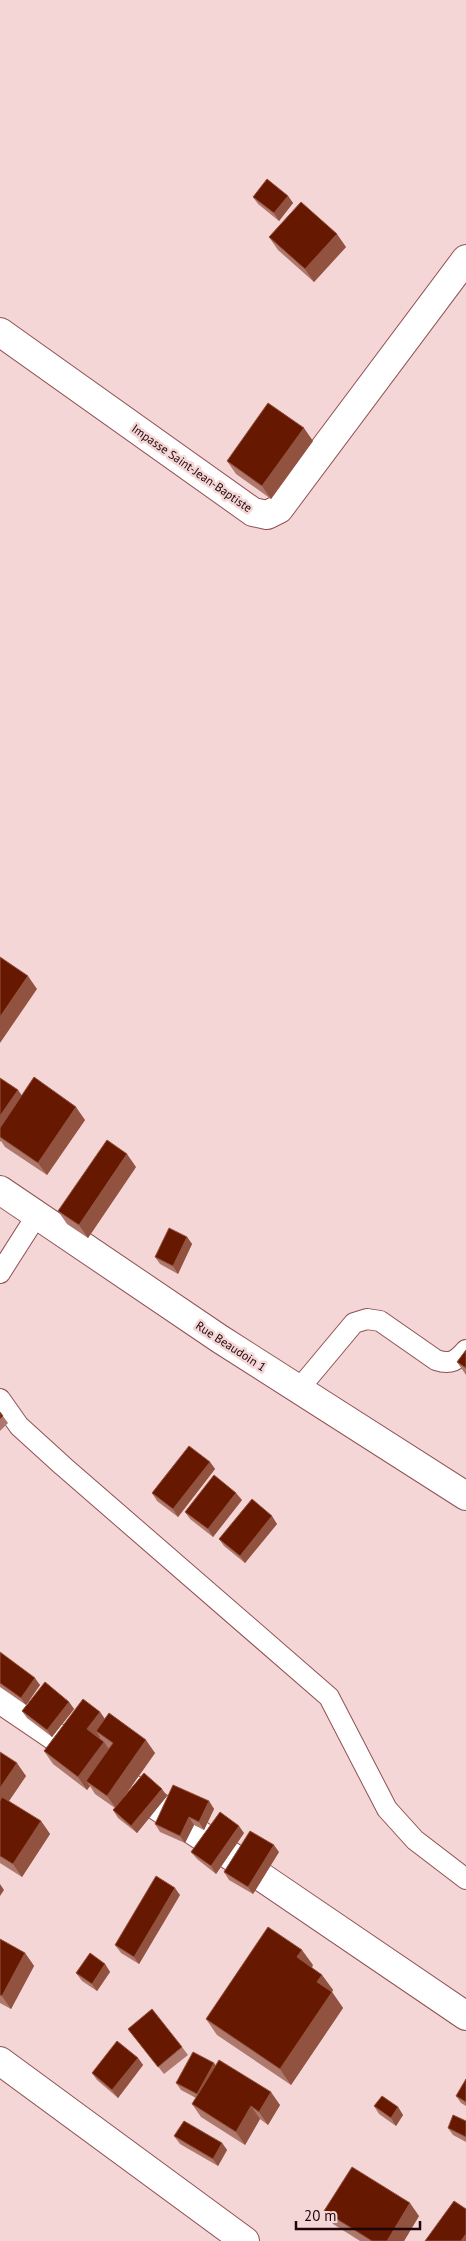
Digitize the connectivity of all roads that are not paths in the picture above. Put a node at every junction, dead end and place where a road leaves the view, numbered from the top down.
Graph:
1 (466, 259) edge
2 (0, 332) edge
3 (0, 1190) edge
4 (37, 1215) junction
5 (0, 1274) edge
6 (466, 1350) edge
7 (298, 1390) junction
8 (0, 1399) edge
9 (466, 1496) edge
10 (0, 1699) edge
11 (466, 1879) edge
12 (465, 2014) edge
13 (0, 2061) edge
14 (245, 2241) edge

1 - 2 street, Impasse Saint-Jean-Baptiste
3 - 4 street, Rue Beaudoin 1
4 - 5 lane
4 - 7 street, Rue Beaudoin 1
6 - 7 lane
7 - 9 street, Rue Beaudoin 1
8 - 11 lane
10 - 12 street
13 - 14 street

